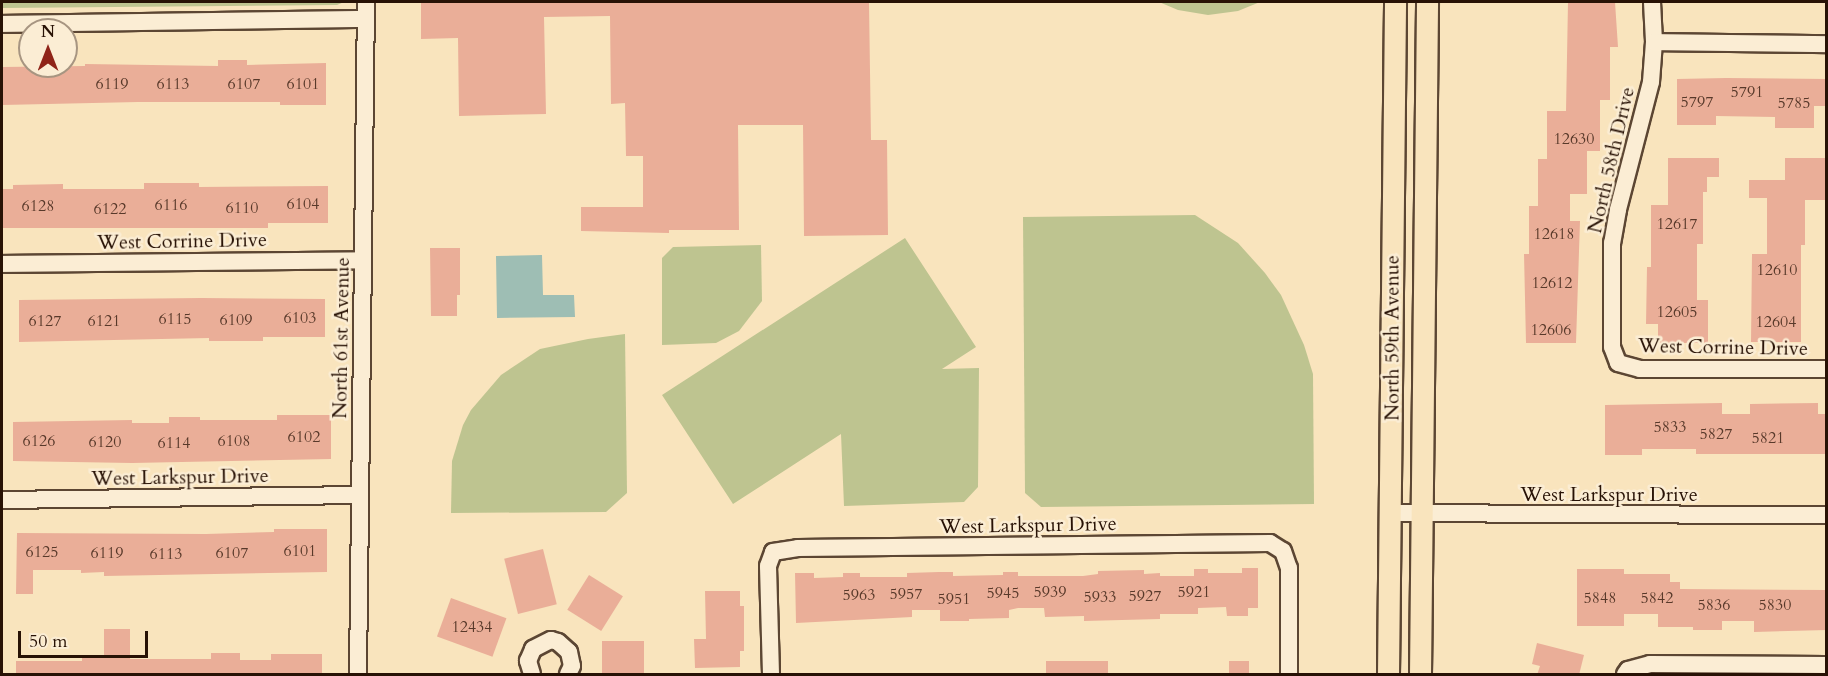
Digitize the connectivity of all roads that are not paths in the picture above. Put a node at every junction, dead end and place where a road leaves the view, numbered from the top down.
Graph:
1 (366, 2) edge
2 (1395, 2) edge
3 (1427, 2) edge
4 (1652, 2) edge
5 (366, 19) junction
6 (2, 24) edge
7 (1395, 33) junction
8 (1654, 42) junction
9 (1827, 44) edge
10 (1426, 87) junction
11 (362, 260) junction
12 (2, 264) edge
13 (1618, 363) joint
14 (1827, 369) edge
15 (360, 495) junction
16 (2, 500) edge
17 (1391, 513) junction
18 (1421, 513) junction
19 (1827, 515) edge
20 (1827, 665) edge
21 (1626, 672) edge
22 (358, 675) edge
23 (532, 675) edge
24 (568, 675) edge
25 (771, 675) edge
26 (1289, 675) edge
27 (1388, 675) edge
28 (1420, 675) edge

1 - 5 street, North 61st Avenue
2 - 7 main road, North 59th Avenue
3 - 10 main road, North 59th Avenue
4 - 8 street, North 58th Drive
5 - 6 street
5 - 11 street, North 61st Avenue
7 - 10 main road
7 - 17 main road, North 59th Avenue
8 - 9 street
8 - 13 street, North 58th Drive
10 - 18 main road, North 59th Avenue
11 - 12 street, West Corrine Drive
11 - 15 street, North 61st Avenue
13 - 14 street, West Corrine Drive
15 - 16 street, West Larkspur Drive
15 - 22 street, North 61st Avenue
17 - 18 street, West Larkspur Drive
17 - 27 main road, North 59th Avenue
18 - 19 street, West Larkspur Drive
18 - 28 main road, North 59th Avenue
20 - 21 street
23 - 24 street
25 - 26 street, West Larkspur Drive

